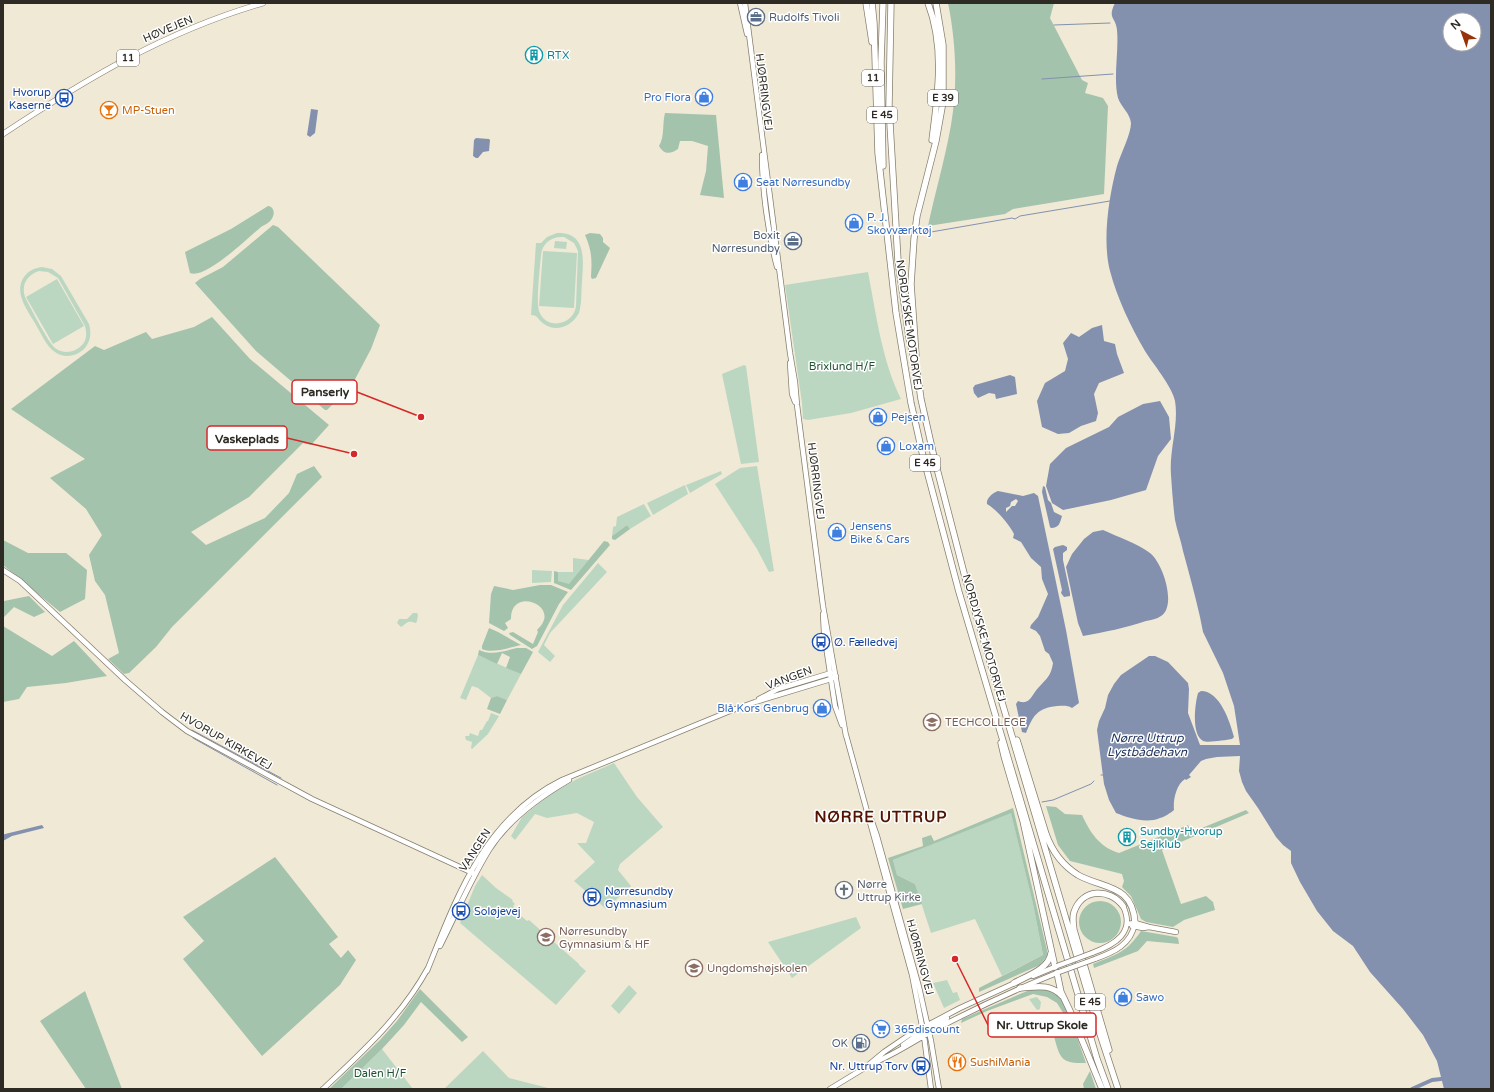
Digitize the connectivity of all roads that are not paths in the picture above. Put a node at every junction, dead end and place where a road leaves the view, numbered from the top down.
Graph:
1 (263, 3) edge
2 (740, 3) edge
3 (745, 3) edge
4 (866, 3) edge
5 (872, 3) edge
6 (883, 3) edge
7 (891, 3) edge
8 (928, 3) edge
9 (936, 3) edge
10 (749, 41) junction
11 (3, 134) edge
12 (878, 153) junction
13 (923, 191) junction
14 (884, 208) junction
15 (917, 371) junction
16 (3, 570) edge
17 (990, 662) junction
18 (834, 674) junction
19 (831, 679) junction
20 (754, 702) junction
21 (995, 712) junction
22 (846, 736) junction
23 (867, 810) junction
24 (472, 873) junction
25 (1124, 906) joint
26 (1127, 924) junction
27 (1134, 925) junction
28 (1176, 932) dead end
29 (1051, 950) junction
30 (1056, 966) junction
31 (1058, 973) junction
32 (1014, 982) junction
33 (1020, 988) junction
34 (1064, 998) junction
35 (926, 1030) junction
36 (884, 1052) junction
37 (889, 1056) junction
38 (866, 1066) junction
39 (323, 1089) edge
40 (830, 1089) edge
41 (931, 1089) edge
42 (939, 1089) edge
43 (1102, 1089) edge
44 (1108, 1089) edge
45 (1119, 1089) edge

1 - 11 main road, HØVEJEN / 11
2 - 10 street, HJØRRINGVEJ
3 - 10 street, HJØRRINGVEJ
4 - 12 highway, 11
5 - 12 highway
6 - 14 highway, E 45
7 - 15 highway, E 45
8 - 13 highway
9 - 13 highway, E 39
10 - 18 street, HJØRRINGVEJ
12 - 14 highway
13 - 15 highway, E 39
14 - 21 highway, NORDJYSKE MOTORVEJ / E 45
15 - 17 highway, NORDJYSKE MOTORVEJ / E 45
16 - 24 street, HVORUP KIRKEVEJ
17 - 27 highway
17 - 45 highway, NORDJYSKE MOTORVEJ / E 45
18 - 19 street
18 - 20 street, VANGEN
18 - 22 street, HJØRRINGVEJ
19 - 20 street, VANGEN
19 - 22 street, HJØRRINGVEJ
20 - 24 street, VANGEN
21 - 29 highway
21 - 44 highway, NORDJYSKE MOTORVEJ / E 45
22 - 23 street, HJØRRINGVEJ
23 - 35 street, HJØRRINGVEJ
23 - 35 street, HJØRRINGVEJ
24 - 39 street, VANGEN
25 - 26 street
25 - 45 highway
26 - 27 street
26 - 30 street, bridge
27 - 28 street
27 - 31 street, bridge
29 - 30 highway
29 - 32 highway
30 - 31 street
30 - 32 street
31 - 33 street
31 - 34 highway
32 - 35 street
33 - 34 highway
33 - 35 street
34 - 43 highway
35 - 36 street
35 - 37 street
35 - 41 street, HJØRRINGVEJ
35 - 42 street, HJØRRINGVEJ
36 - 37 street
36 - 38 street
37 - 38 street
38 - 40 street

